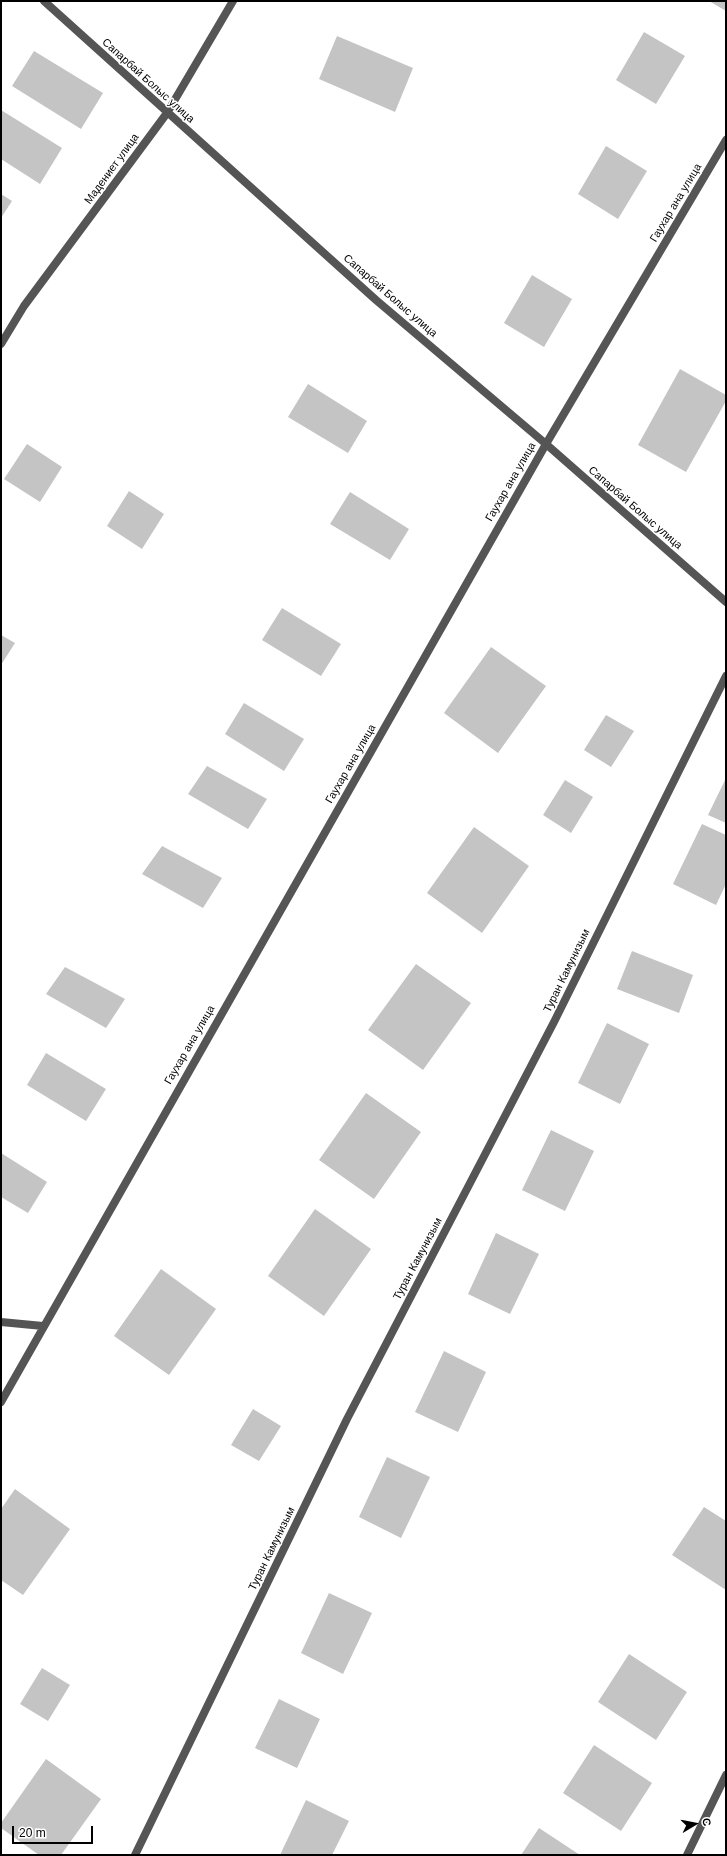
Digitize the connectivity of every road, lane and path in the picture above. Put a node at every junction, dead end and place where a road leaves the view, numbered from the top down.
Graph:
1 (44, 1) edge
2 (233, 1) edge
3 (167, 113) junction
4 (726, 140) edge
5 (1, 344) edge
6 (546, 444) junction
7 (726, 602) edge
8 (726, 676) edge
9 (1, 1322) edge
10 (43, 1326) junction
11 (1, 1402) edge
12 (726, 1775) edge
13 (135, 1855) edge
14 (687, 1855) edge

1 - 3 street, Сапарбай Болыс улица
2 - 3 street, Мадениет улица
3 - 5 street, Мадениет улица
3 - 6 street, Сапарбай Болыс улица
4 - 6 street, Гаухар ана улица
6 - 7 street, Сапарбай Болыс улица
6 - 10 street, Гаухар ана улица
8 - 13 street, Туран Камунизым
9 - 10 street
10 - 11 street, Гаухар ана улица
12 - 14 street

